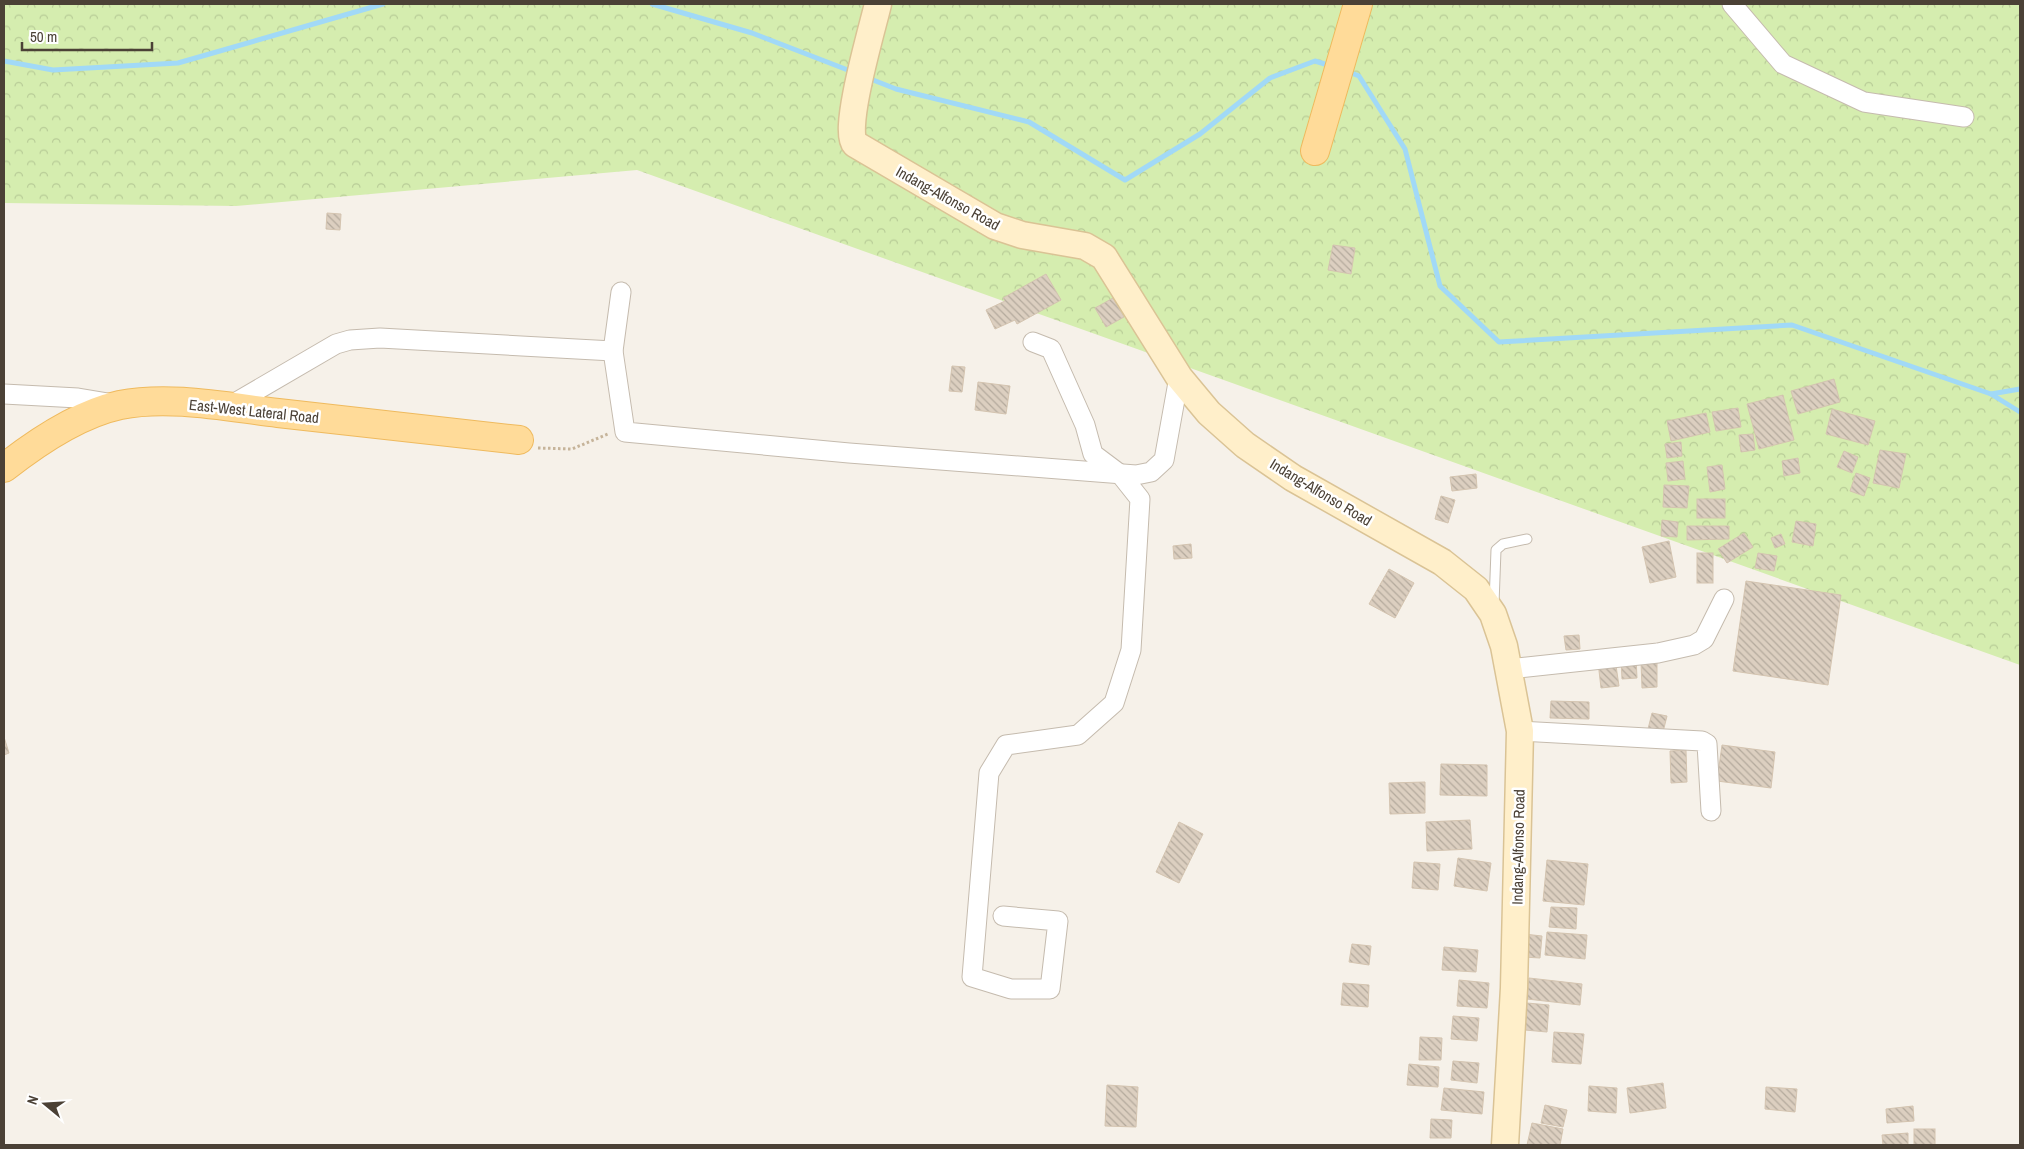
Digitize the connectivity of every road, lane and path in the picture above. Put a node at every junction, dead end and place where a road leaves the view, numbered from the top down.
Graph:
1 (878, 4) edge
2 (1358, 4) edge
3 (1732, 4) edge
4 (1964, 117) dead end
5 (1315, 151) dead end
6 (621, 292) dead end
7 (1033, 342) dead end
8 (613, 351) junction
9 (1179, 377) junction
10 (4, 394) edge
11 (120, 405) junction
12 (228, 408) junction
13 (625, 432) junction
14 (519, 440) joint
15 (4, 468) edge
16 (1122, 475) junction
17 (1527, 539) dead end
18 (1724, 599) dead end
19 (1493, 614) junction
20 (1508, 670) junction
21 (1520, 731) junction
22 (1711, 811) dead end
23 (1003, 916) dead end
24 (1505, 1145) edge

1 - 9 main road, Indang-Alfonso Road
2 - 5 main road
3 - 4 street
6 - 8 street
7 - 16 street
8 - 12 street
8 - 13 street
9 - 16 street
9 - 19 main road, Indang-Alfonso Road
10 - 11 street
11 - 12 main road, East-West Lateral Road
11 - 15 main road, East-West Lateral Road
12 - 14 main road, East-West Lateral Road
13 - 14 path
13 - 16 street
16 - 23 street
17 - 19 lane
18 - 20 street
19 - 20 main road, Indang-Alfonso Road
20 - 21 main road, Indang-Alfonso Road
21 - 22 street
21 - 24 main road, Indang-Alfonso Road

